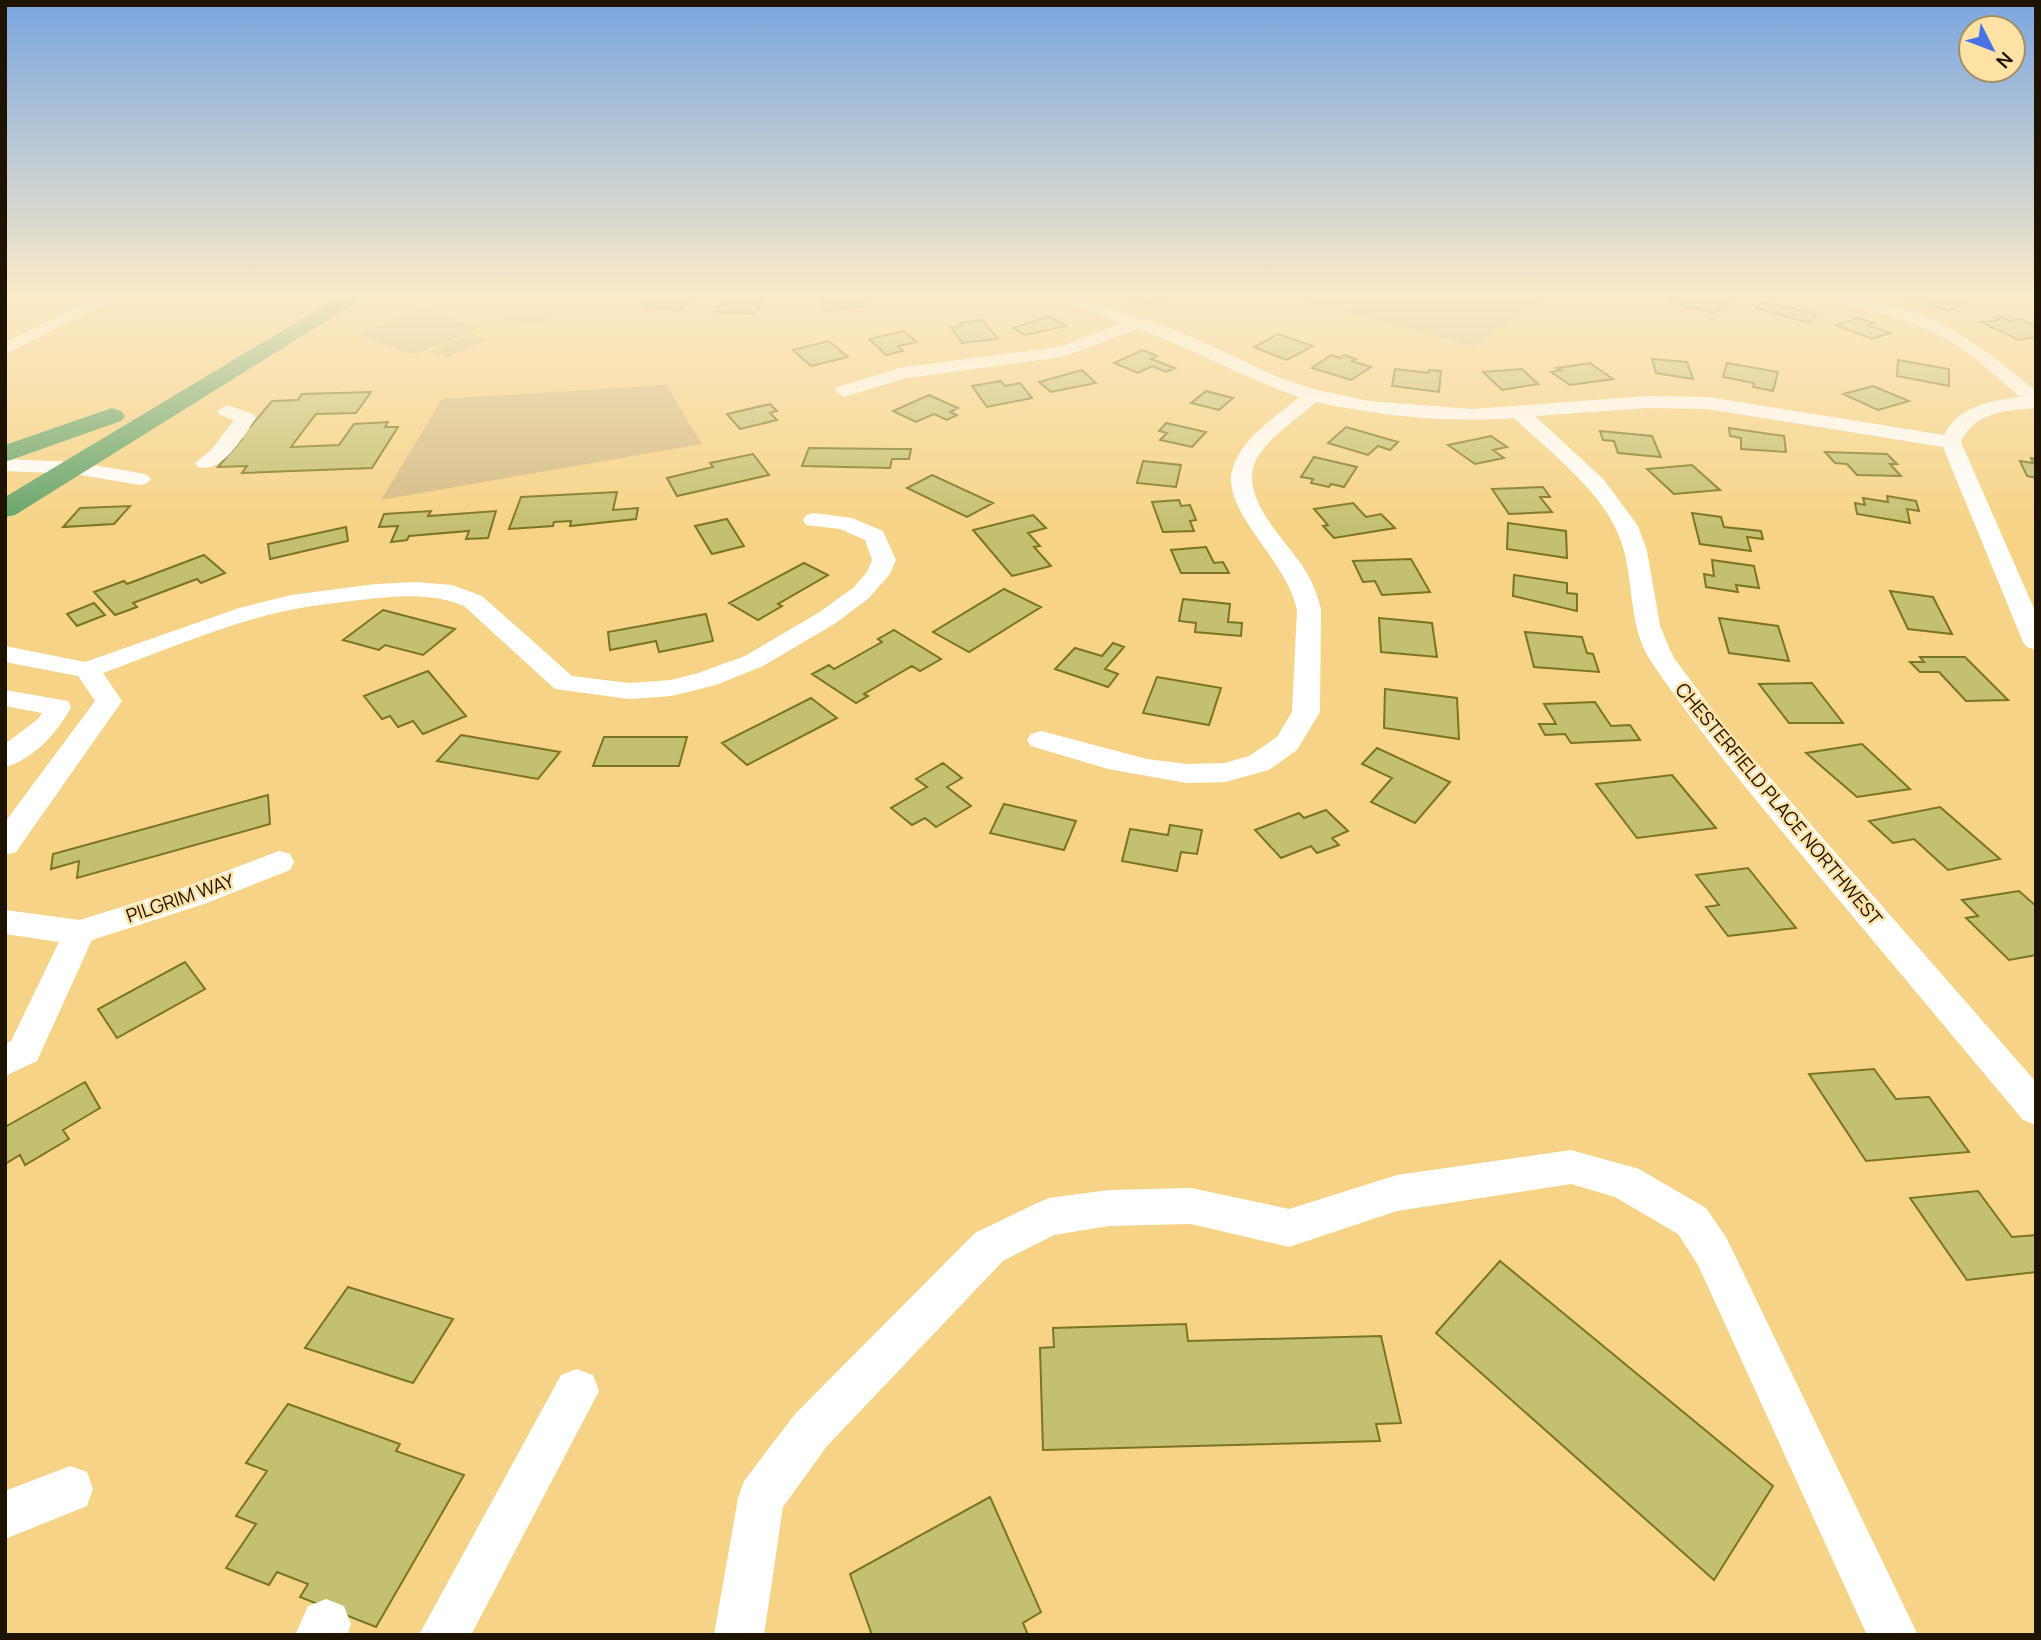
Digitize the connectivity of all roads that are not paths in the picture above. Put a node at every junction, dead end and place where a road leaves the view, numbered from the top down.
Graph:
1 (201, 375) edge
2 (206, 375) edge
3 (902, 375) edge
4 (1254, 375) edge
5 (2003, 375) edge
6 (844, 391) dead end
7 (1312, 395) junction
8 (2036, 402) edge
9 (123, 409) dead end
10 (227, 411) dead end
11 (1519, 412) junction
12 (1951, 442) junction
13 (33, 463) edge
14 (205, 463) dead end
15 (5, 478) edge
16 (140, 479) dead end
17 (5, 495) edge
18 (5, 509) edge
19 (814, 520) dead end
20 (2036, 642) edge
21 (5, 653) edge
22 (87, 670) junction
23 (5, 698) edge
24 (1041, 740) dead end
25 (5, 758) edge
26 (5, 844) edge
27 (279, 862) dead end
28 (5, 922) edge
29 (80, 932) junction
30 (5, 1061) edge
31 (2036, 1109) edge
32 (577, 1391) dead end
33 (70, 1489) dead end
34 (5, 1515) edge
35 (444, 1635) edge
36 (739, 1635) edge
37 (1893, 1635) edge

1 - 13 highway
2 - 13 highway
3 - 6 street
4 - 7 street
5 - 8 street
7 - 11 street
7 - 24 street
8 - 12 street
9 - 13 highway
10 - 14 street
11 - 12 street
11 - 31 street, CHESTERFIELD PLACE NORTHWEST
12 - 20 street
13 - 15 highway
13 - 16 street
13 - 17 highway
13 - 18 highway
19 - 22 street
21 - 22 street
22 - 26 street
23 - 25 street
27 - 29 street, PILGRIM WAY
28 - 29 street
29 - 30 street
32 - 35 street
33 - 34 street
36 - 37 street

